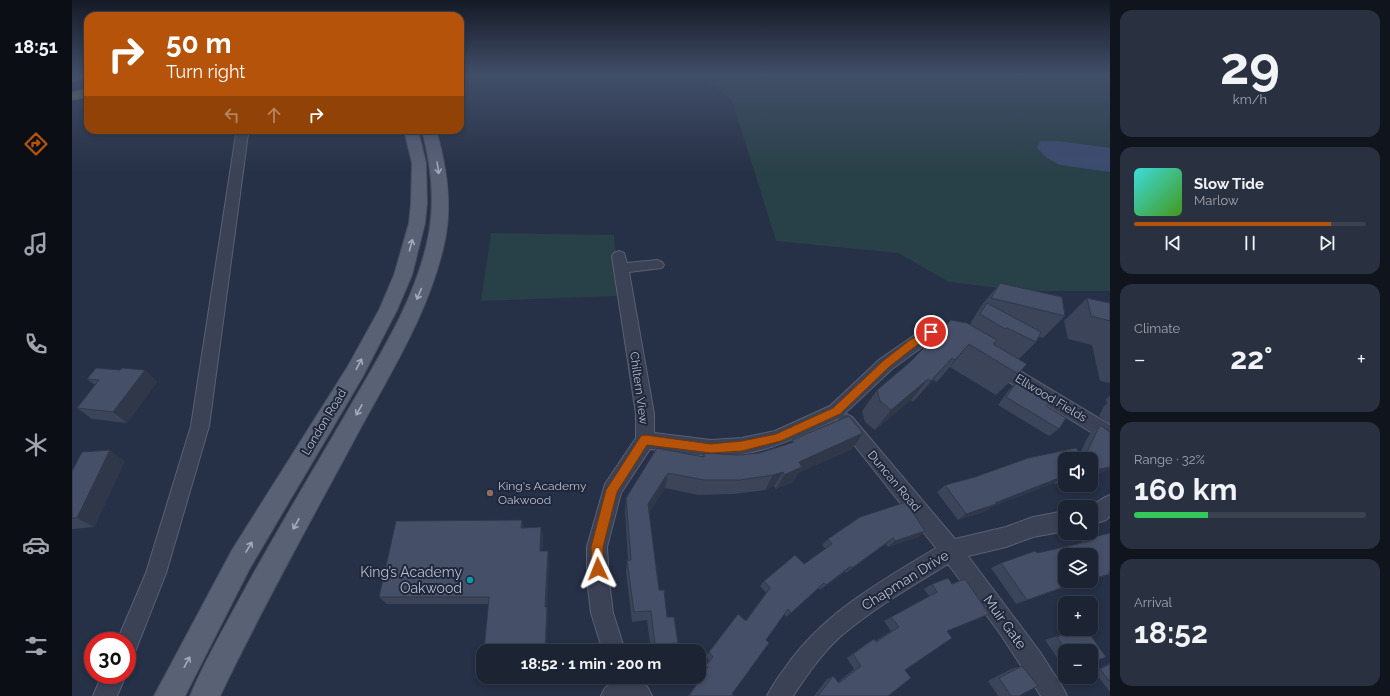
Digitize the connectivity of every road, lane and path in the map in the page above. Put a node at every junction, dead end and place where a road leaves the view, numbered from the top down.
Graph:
1 (242, 134) dead end
2 (412, 134) edge
3 (430, 134) edge
4 (657, 264) dead end
5 (836, 411) junction
6 (1110, 434) edge
7 (645, 440) junction
8 (1110, 504) edge
9 (1098, 512) edge
10 (1058, 522) edge
11 (952, 550) junction
12 (132, 632) edge
13 (612, 644) edge
14 (110, 684) edge
15 (105, 696) edge
16 (169, 696) edge
17 (205, 696) edge
18 (780, 696) edge
19 (1055, 696) edge

1 - 12 street
16 -> 2 main road, London Road
3 -> 17 main road, London Road
4 - 7 street, Chiltern View
5 - 6 street, Ellwood Fields
5 - 7 street
5 - 11 street, Duncan Road
7 - 13 street, Chiltern View
8 - 9 street
10 - 11 street, Chapman Drive
11 - 18 street, Chapman Drive
11 - 19 street, Muir Gate
14 - 15 street

